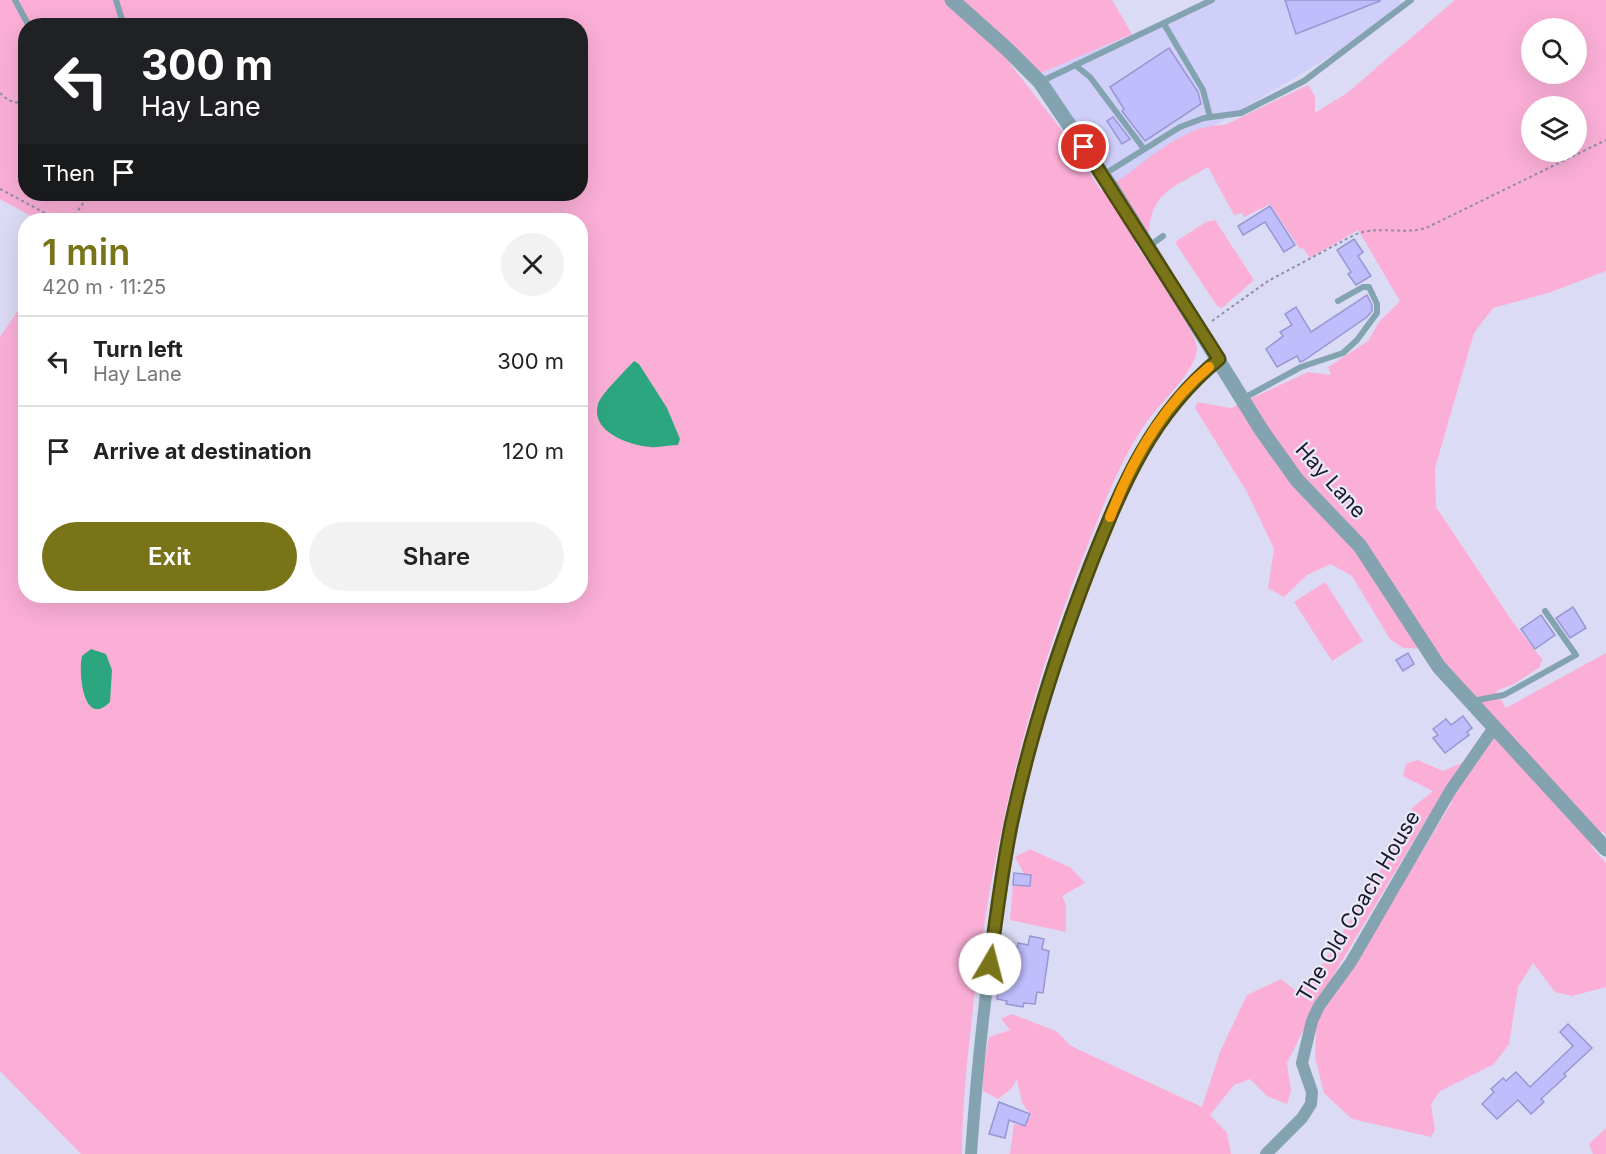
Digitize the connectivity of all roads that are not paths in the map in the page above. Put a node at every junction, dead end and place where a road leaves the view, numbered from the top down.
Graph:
1 (15, 0) edge
2 (116, 0) edge
3 (952, 0) edge
4 (1212, 0) edge
5 (1411, 0) edge
6 (25, 18) edge
7 (122, 18) edge
8 (1164, 24) junction
9 (1076, 65) junction
10 (1040, 82) junction
11 (1210, 117) junction
12 (1144, 149) junction
13 (1102, 175) junction
14 (1163, 236) dead end
15 (1148, 247) junction
16 (1338, 301) dead end
17 (1219, 359) junction
18 (1243, 399) junction
19 (1545, 611) dead end
20 (1468, 701) junction
21 (1493, 729) junction
22 (1606, 849) edge
23 (971, 1154) edge
24 (1266, 1154) edge

1 - 6 lane
2 - 7 lane
3 - 10 street, Hay Lane
4 - 8 lane
5 - 11 lane
8 - 9 lane
8 - 11 lane
9 - 10 lane
9 - 12 lane
10 - 13 street, Hay Lane
11 - 12 lane
12 - 13 lane
13 - 15 street, Hay Lane
14 - 15 lane
15 - 17 street, Hay Lane
16 - 18 lane
17 - 18 street, Hay Lane
17 - 23 street
18 - 20 street, Hay Lane
19 - 20 lane
20 - 21 street, Hay Lane
21 - 22 street, Hay Lane
21 - 24 street, The Old Coach House

